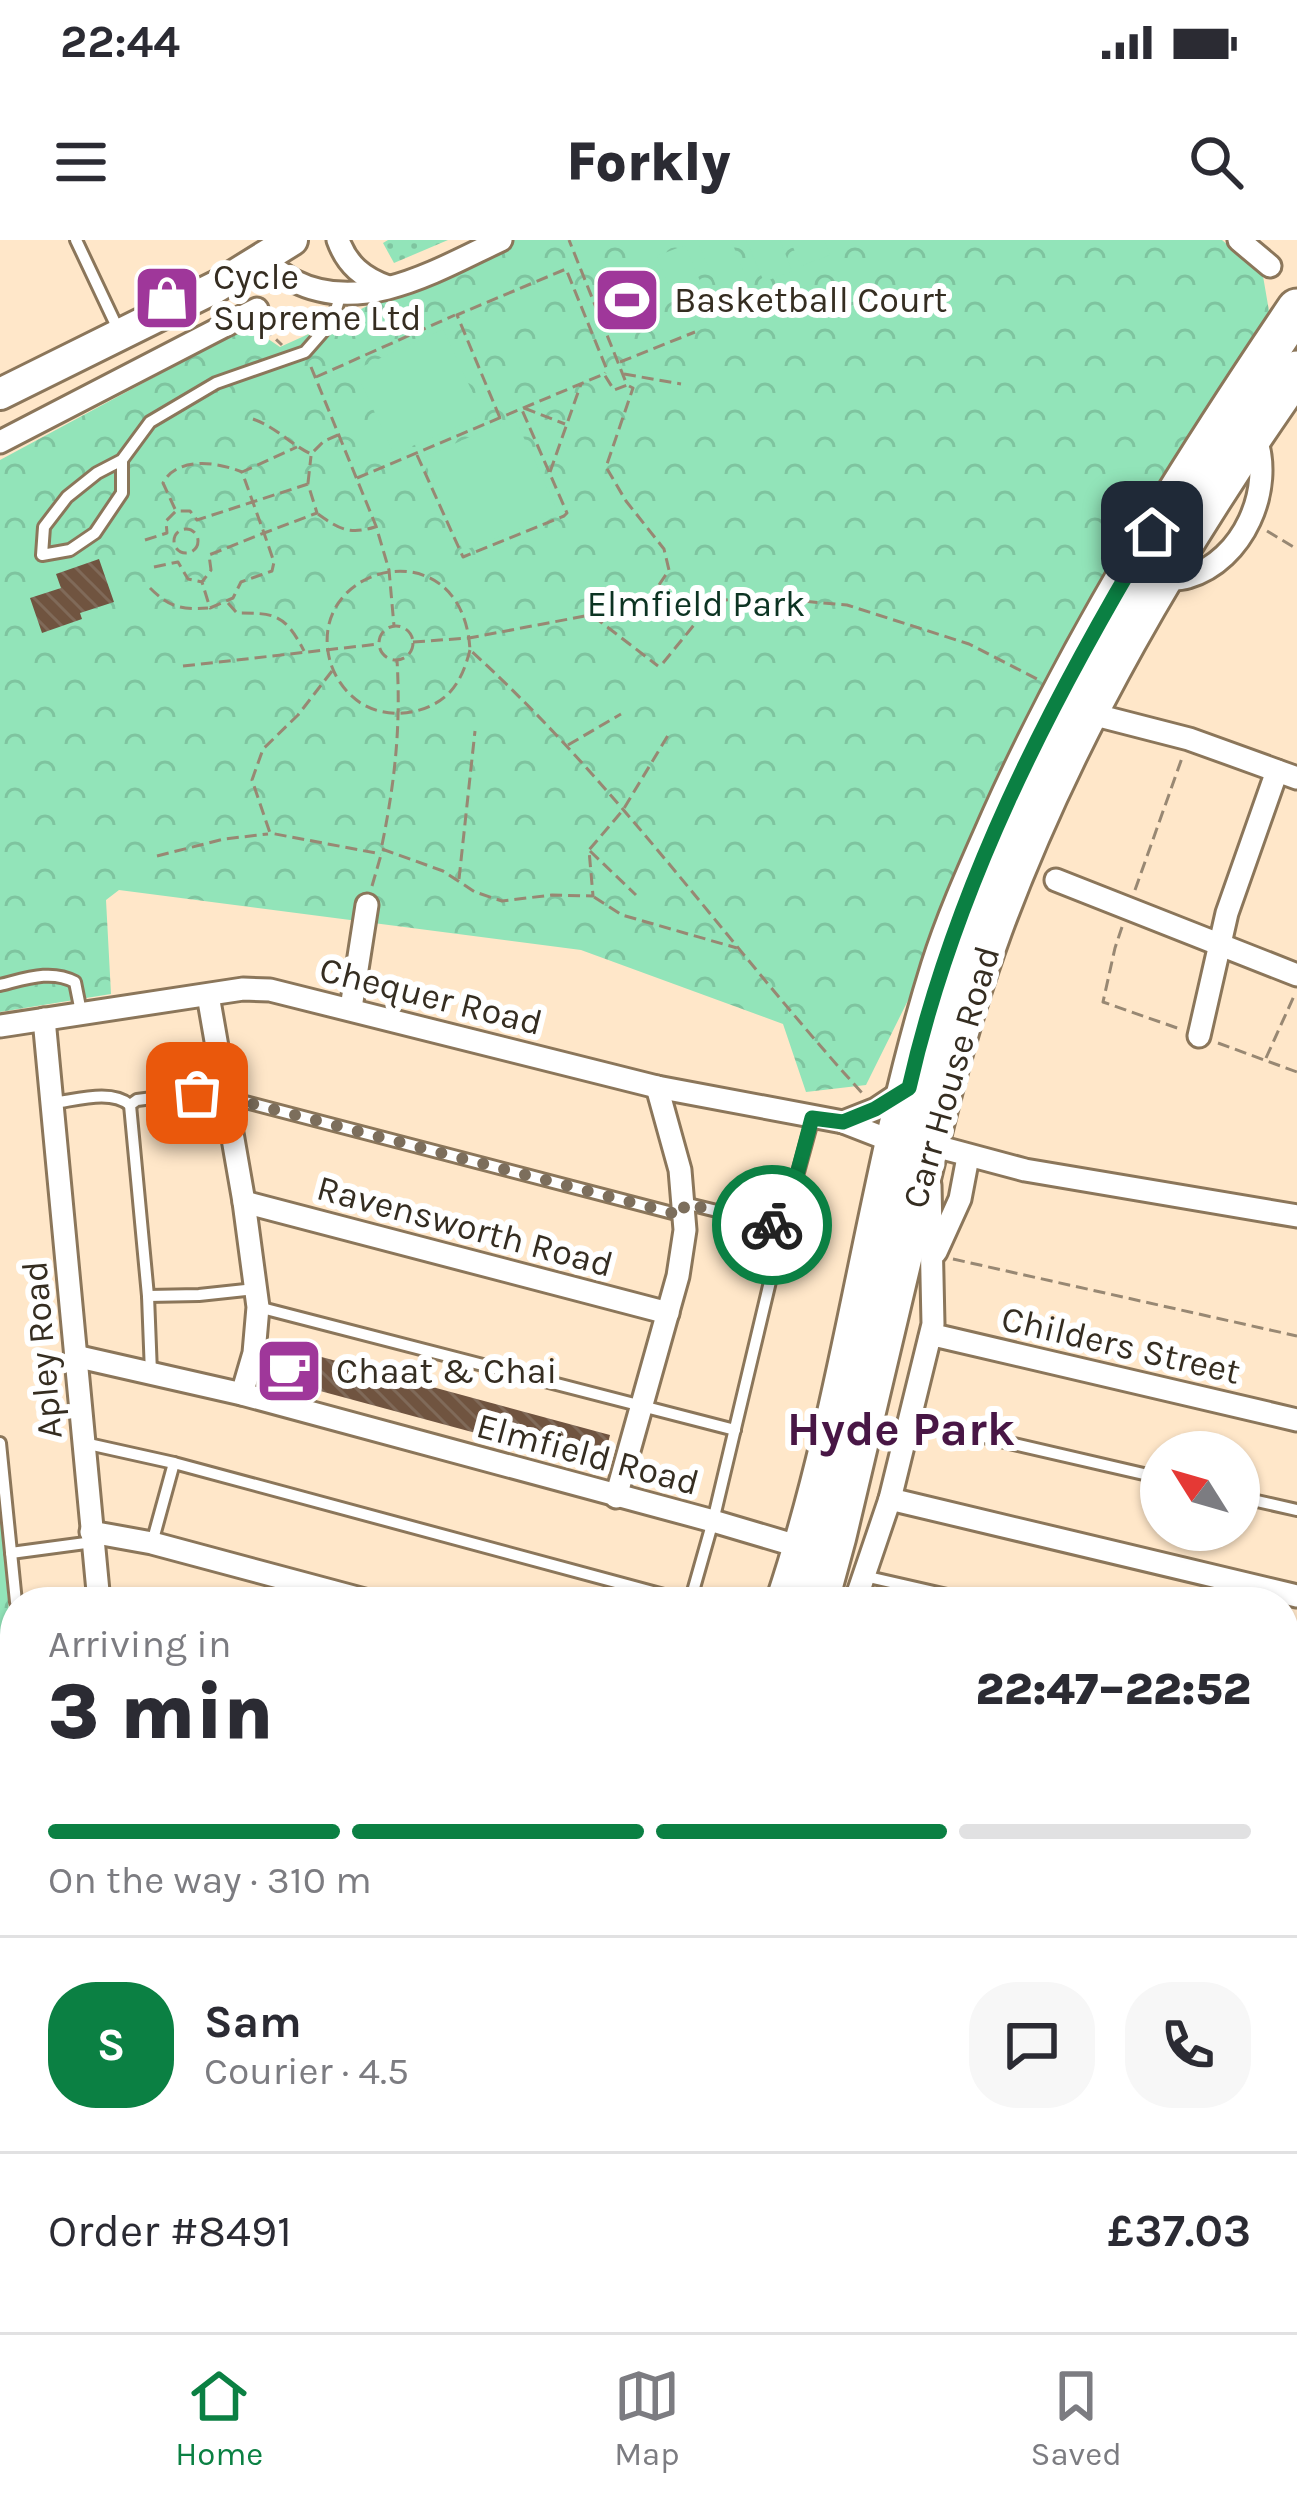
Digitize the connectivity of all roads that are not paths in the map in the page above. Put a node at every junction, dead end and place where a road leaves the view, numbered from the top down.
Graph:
1 (76, 240) edge
2 (292, 240) edge
3 (338, 240) edge
4 (501, 240) edge
5 (1239, 240) edge
6 (262, 260) junction
7 (1270, 266) dead end
8 (391, 288) junction
9 (340, 293) junction
10 (257, 309) dead end
11 (1297, 309) edge
12 (121, 334) junction
13 (1297, 371) edge
14 (0, 394) edge
15 (1253, 433) junction
16 (0, 442) edge
17 (122, 460) junction
18 (1158, 580) junction
19 (1068, 703) junction
20 (1287, 774) edge
21 (1056, 880) dead end
22 (367, 905) road end
23 (1222, 946) junction
24 (1297, 975) edge
25 (0, 985) edge
26 (208, 995) junction
27 (351, 1008) junction
28 (81, 1012) junction
29 (44, 1019) junction
30 (0, 1026) edge
31 (1199, 1036) dead end
32 (657, 1087) junction
33 (909, 1088) junction
34 (225, 1093) junction
35 (52, 1103) junction
36 (130, 1106) junction
37 (812, 1118) junction
38 (843, 1122) junction
39 (917, 1146) junction
40 (968, 1157) junction
41 (244, 1202) junction
42 (684, 1210) junction
43 (1297, 1216) edge
44 (783, 1227) junction
45 (934, 1255) junction
46 (148, 1296) junction
47 (256, 1298) junction
48 (668, 1313) junction
49 (930, 1338) junction
50 (75, 1356) junction
51 (151, 1373) junction
52 (242, 1394) junction
53 (642, 1408) junction
54 (910, 1420) junction
55 (1297, 1420) edge
56 (735, 1430) junction
57 (0, 1443) edge
58 (83, 1443) junction
59 (174, 1463) junction
60 (1140, 1473) edge
61 (616, 1497) junction
62 (890, 1499) junction
63 (1260, 1502) edge
64 (1297, 1510) edge
65 (713, 1521) junction
66 (92, 1537) junction
67 (152, 1543) junction
68 (804, 1548) junction
69 (11, 1553) junction
70 (864, 1576) junction
71 (14, 1587) edge
72 (97, 1587) edge
73 (316, 1587) edge
74 (634, 1587) edge
75 (694, 1587) edge
76 (791, 1587) edge
77 (822, 1587) edge
78 (860, 1587) edge
79 (912, 1587) edge
80 (1259, 1587) edge

1 - 12 lane
2 - 6 street
3 - 8 street
4 - 8 street
5 - 7 street
6 - 9 street
6 - 12 street
8 - 9 street
9 - 17 lane
10 - 16 street
11 - 19 highway, Carr House Road
12 - 14 street
13 - 15 highway, Carr House Road
15 - 18 highway, Carr House Road
15 - 18 street
17 - 17 lane
18 - 19 highway, Carr House Road
19 - 20 street
19 - 33 highway, Carr House Road
19 - 39 highway, Carr House Road
20 - 23 street
21 - 23 street
22 - 27 street
23 - 24 street
23 - 31 street
25 - 28 lane
26 - 27 street, Chequer Road
26 - 28 street, Chequer Road
26 - 34 street
27 - 32 street, Chequer Road
28 - 29 street, Chequer Road
29 - 30 street, Chequer Road
29 - 35 street, Apley Road
32 - 37 street, Chequer Road
32 - 42 street
33 - 38 street, Chequer Road
33 - 39 highway, Carr House Road
34 - 36 lane
34 - 41 street
34 - 42 lane
35 - 36 lane
35 - 50 street, Apley Road
36 - 46 lane
37 - 38 street, Chequer Road
37 - 44 lane
38 - 39 street, Chequer Road
39 - 40 street, Chequer Road
39 - 45 street
39 - 68 highway, Carr House Road
39 - 77 highway, Carr House Road
40 - 43 street, Chequer Road
40 - 45 street
41 - 47 street
41 - 48 street, Ravensworth Road
42 - 44 lane
42 - 48 street
44 - 56 lane
45 - 49 street
46 - 47 lane
46 - 51 lane
47 - 52 street
47 - 53 lane
48 - 53 street
49 - 54 street
49 - 55 street, Childers Street
50 - 51 street, Elmfield Road
50 - 58 street, Apley Road
51 - 52 street, Elmfield Road
52 - 61 street, Elmfield Road
53 - 56 lane
53 - 61 street
54 - 60 lane
54 - 62 street
56 - 65 lane
57 - 69 lane
58 - 59 lane
58 - 66 street, Apley Road
59 - 67 lane
59 - 74 lane
61 - 65 street, Elmfield Road
62 - 70 street
62 - 80 street
63 - 64 lane
65 - 68 street, Elmfield Road
65 - 75 lane
66 - 67 street
66 - 69 lane
66 - 72 street, Apley Road
67 - 73 street
68 - 76 highway, Carr House Road
69 - 71 lane
70 - 78 street
70 - 79 lane

